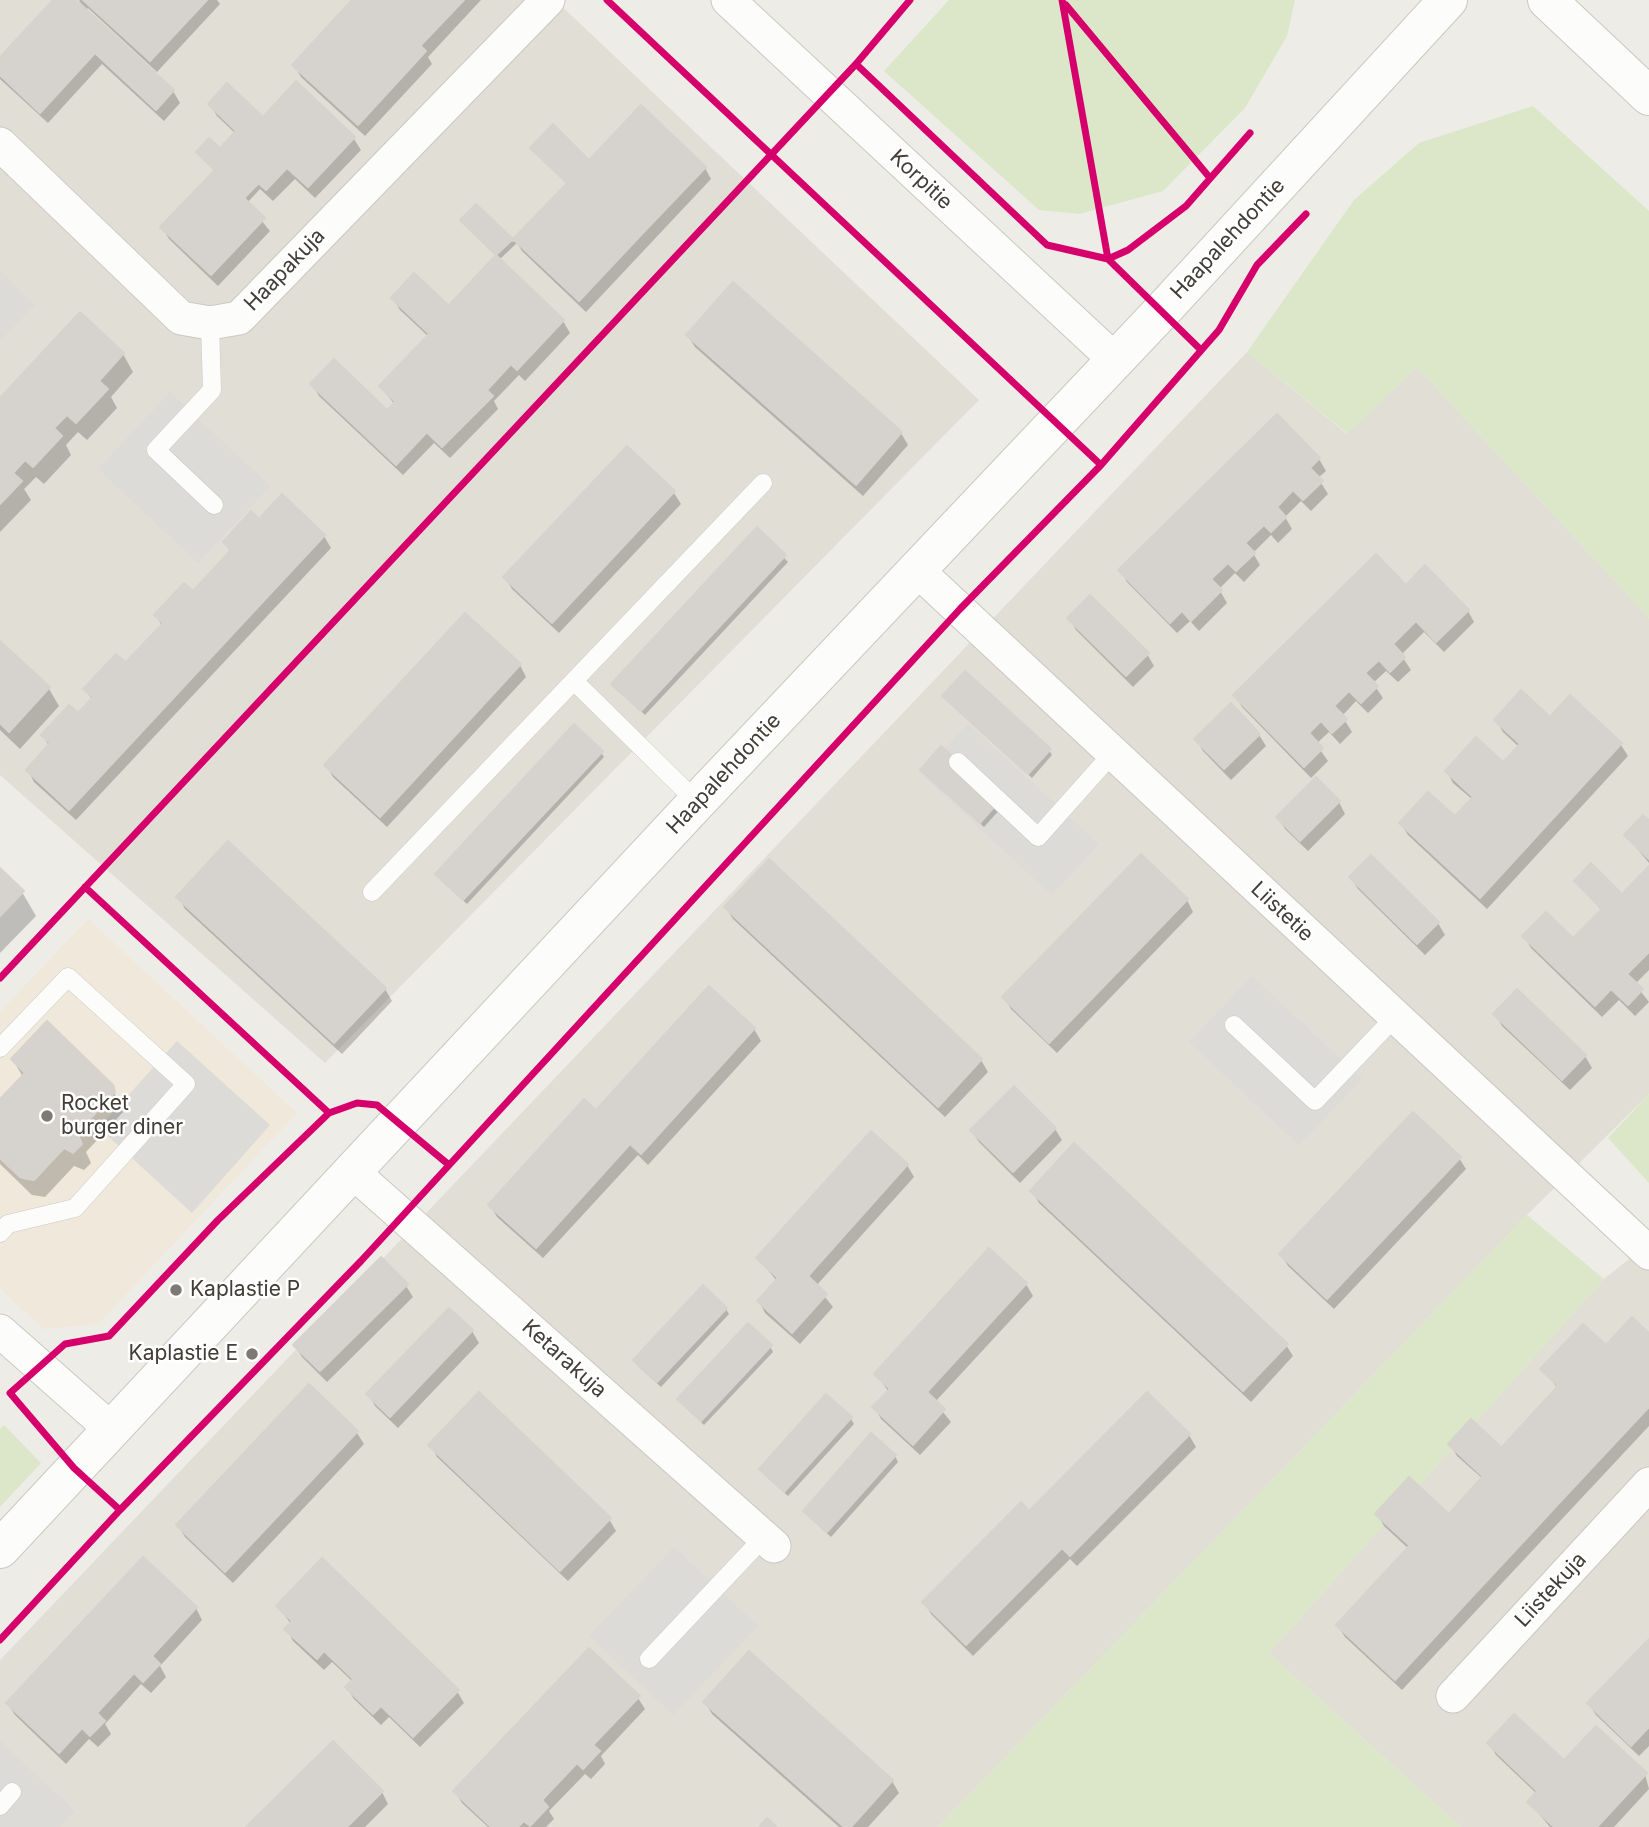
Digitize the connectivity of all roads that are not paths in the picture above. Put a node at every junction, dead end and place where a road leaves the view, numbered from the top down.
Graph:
1 (548, 0) edge
2 (728, 0) edge
3 (1448, 0) edge
4 (1546, 0) edge
5 (1649, 96) edge
6 (0, 144) edge
7 (210, 323) junction
8 (1115, 360) junction
9 (763, 483) dead end
10 (214, 505) dead end
11 (917, 570) junction
12 (574, 681) junction
13 (1112, 754) junction
14 (958, 762) dead end
15 (697, 802) junction
16 (372, 892) dead end
17 (1395, 1017) junction
18 (1234, 1025) dead end
19 (0, 1048) edge
20 (354, 1173) junction
21 (3, 1225) edge
22 (1649, 1252) edge
23 (0, 1331) edge
24 (112, 1430) junction
25 (1649, 1484) edge
26 (769, 1541) joint
27 (0, 1549) edge
28 (649, 1659) dead end
29 (1453, 1696) dead end
30 (12, 1792) dead end
31 (0, 1806) edge

1 - 7 street, Haapakuja
2 - 8 street, Korpitie
3 - 8 street, Haapalehdontie
4 - 5 street
6 - 7 street
7 - 10 lane
8 - 11 street, Haapalehdontie
9 - 12 lane
11 - 13 street, Liistetie
11 - 15 street, Haapalehdontie
12 - 15 lane
12 - 16 lane
13 - 14 lane
13 - 17 street, Liistetie
15 - 20 street, Haapalehdontie
17 - 18 lane
17 - 22 street, Liistetie
19 - 21 lane
20 - 24 street, Haapalehdontie
20 - 26 street, Ketarakuja
23 - 24 street
24 - 27 street, Haapalehdontie
25 - 29 street, Liistekuja
26 - 28 lane
30 - 31 lane

